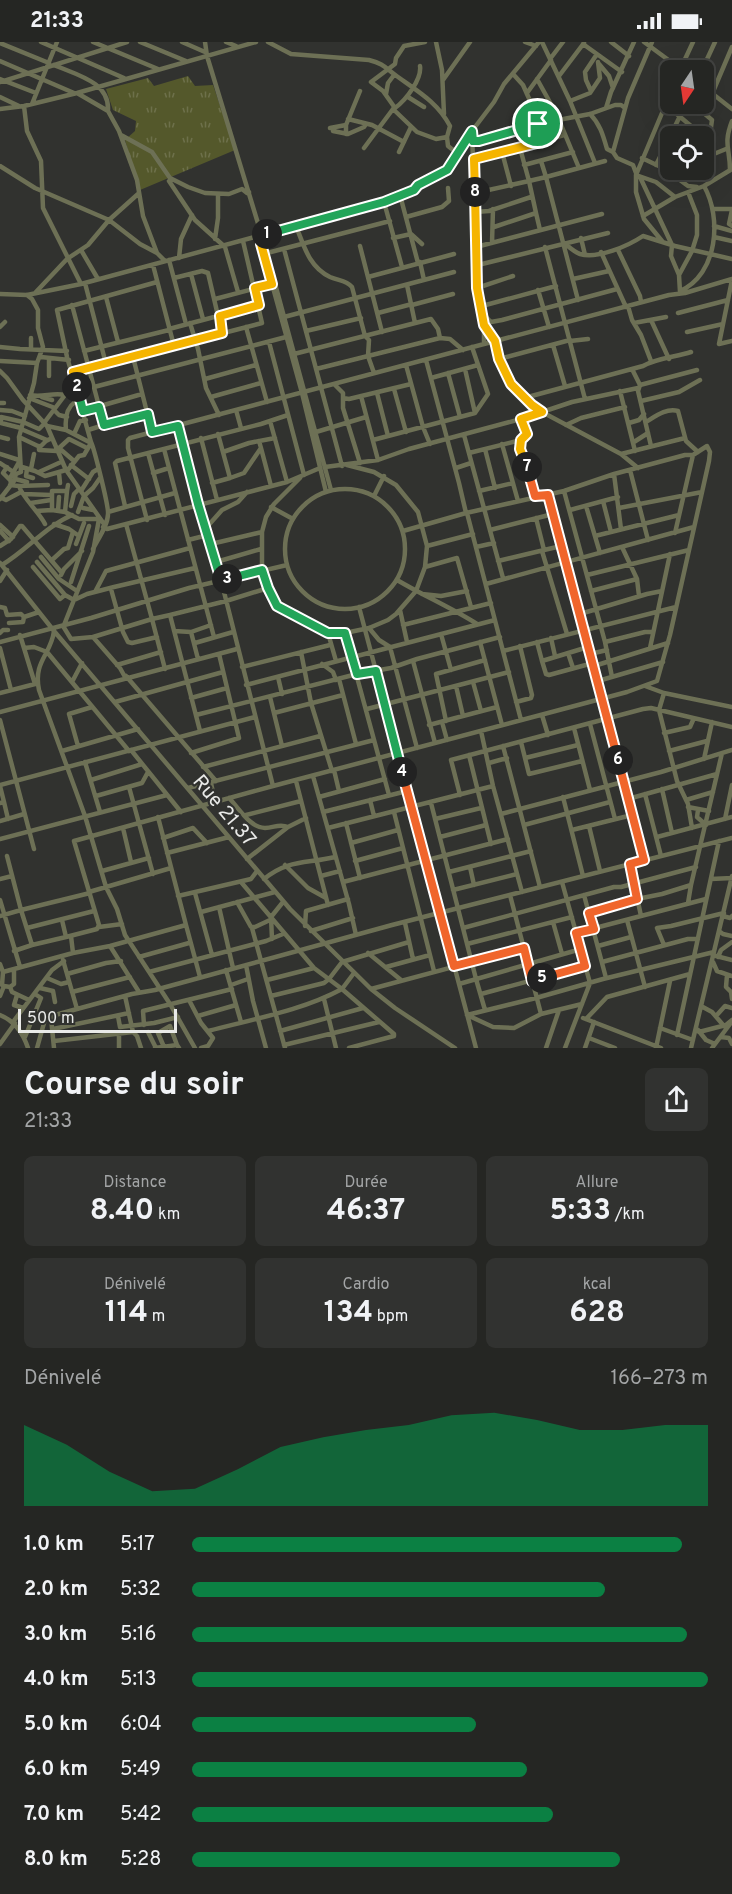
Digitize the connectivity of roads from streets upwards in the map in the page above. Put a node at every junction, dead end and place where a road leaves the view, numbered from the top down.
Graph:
1 (41, 42) edge
2 (93, 42) edge
3 (125, 42) edge
4 (140, 42) edge
5 (182, 42) edge
6 (205, 42) edge
7 (226, 42) edge
8 (256, 42) edge
9 (268, 42) edge
10 (425, 42) edge
11 (436, 42) edge
12 (470, 42) edge
13 (525, 42) edge
14 (563, 42) edge
15 (611, 42) edge
16 (634, 42) edge
17 (644, 42) edge
18 (693, 42) edge
19 (715, 42) edge
20 (726, 42) edge
21 (0, 43) edge
22 (539, 43) edge
23 (584, 43) edge
24 (56, 45) edge
25 (652, 45) edge
26 (236, 46) junction
27 (732, 46) edge
28 (108, 48) junction
29 (206, 54) junction
30 (597, 54) junction
31 (629, 56) junction
32 (77, 57) junction
33 (550, 59) junction
34 (669, 60) edge
35 (685, 60) edge
36 (707, 60) edge
37 (0, 61) edge
38 (186, 61) junction
39 (598, 62) junction
40 (50, 65) junction
41 (420, 66) dead end
42 (389, 68) junction
43 (158, 69) junction
44 (622, 72) junction
45 (27, 73) junction
46 (513, 74) junction
47 (394, 75) junction
48 (559, 76) junction
49 (42, 79) junction
50 (125, 79) junction
51 (537, 79) junction
52 (443, 80) junction
53 (2, 81) edge
54 (100, 86) junction
55 (413, 87) junction
56 (613, 88) junction
57 (714, 89) edge
58 (360, 91) dead end
59 (591, 91) junction
60 (36, 93) junction
61 (76, 93) junction
62 (527, 93) junction
63 (714, 96) edge
64 (0, 97) edge
65 (386, 97) junction
66 (408, 98) junction
67 (570, 101) junction
68 (32, 104) junction
69 (22, 106) junction
70 (424, 107) dead end
71 (394, 108) junction
72 (606, 108) junction
73 (626, 108) junction
74 (0, 109) edge
75 (732, 109) edge
76 (108, 111) junction
77 (599, 111) junction
78 (444, 114) junction
79 (590, 114) junction
80 (662, 114) edge
81 (677, 114) edge
82 (705, 114) edge
83 (575, 116) junction
84 (680, 116) junction
85 (558, 120) junction
86 (597, 120) junction
87 (732, 121) edge
88 (347, 122) junction
89 (540, 123) junction
90 (366, 124) junction
91 (676, 126) edge
92 (691, 126) dead end
93 (711, 126) edge
94 (411, 128) junction
95 (378, 129) junction
96 (472, 131) junction
97 (346, 134) junction
98 (121, 135) junction
99 (564, 135) junction
100 (447, 137) junction
101 (547, 139) junction
102 (473, 141) junction
103 (404, 142) junction
104 (364, 148) dead end
105 (520, 148) junction
106 (460, 149) junction
107 (726, 149) junction
108 (399, 152) dead end
109 (502, 152) junction
110 (573, 152) junction
111 (613, 152) junction
112 (714, 154) edge
113 (642, 158) junction
114 (474, 159) junction
115 (541, 160) junction
116 (660, 160) edge
117 (605, 161) dead end
118 (595, 163) junction
119 (524, 165) junction
120 (656, 165) junction
121 (0, 166) edge
122 (660, 167) edge
123 (579, 168) junction
124 (731, 169) edge
125 (637, 175) junction
126 (546, 177) junction
127 (682, 180) edge
128 (169, 181) dead end
129 (529, 181) junction
130 (511, 186) junction
131 (701, 187) junction
132 (448, 188) dead end
133 (41, 190) junction
134 (249, 192) junction
135 (688, 192) junction
136 (475, 193) junction
137 (138, 194) junction
138 (218, 194) junction
139 (400, 195) junction
140 (675, 196) junction
141 (531, 197) junction
142 (384, 202) junction
143 (655, 208) junction
144 (493, 209) junction
145 (714, 209) junction
146 (732, 210) edge
147 (475, 212) junction
148 (536, 213) junction
149 (602, 214) dead end
150 (192, 215) junction
151 (406, 217) junction
152 (644, 218) junction
153 (109, 220) junction
154 (390, 221) junction
155 (296, 225) junction
156 (559, 225) junction
157 (494, 226) junction
158 (714, 226) junction
159 (732, 226) edge
160 (540, 230) junction
161 (732, 231) edge
162 (608, 233) dead end
163 (411, 234) junction
164 (261, 236) junction
165 (643, 236) junction
166 (714, 237) junction
167 (393, 238) junction
168 (581, 238) junction
169 (215, 239) junction
170 (243, 241) junction
171 (662, 241) junction
172 (732, 241) edge
173 (492, 243) junction
174 (564, 243) junction
175 (302, 244) junction
176 (422, 244) dead end
177 (224, 245) junction
178 (672, 245) junction
179 (360, 246) dead end
180 (476, 247) junction
181 (545, 248) junction
182 (284, 249) junction
183 (81, 250) junction
184 (618, 250) junction
185 (692, 251) junction
186 (601, 252) junction
187 (157, 253) junction
188 (267, 253) junction
189 (710, 253) junction
190 (453, 254) dead end
191 (585, 255) junction
192 (178, 258) junction
193 (66, 259) junction
194 (732, 259) edge
195 (167, 261) junction
196 (419, 262) junction
197 (153, 265) junction
198 (478, 265) junction
199 (402, 267) junction
200 (609, 271) junction
201 (454, 272) dead end
202 (191, 274) junction
203 (679, 275) junction
204 (513, 276) dead end
205 (368, 277) junction
206 (174, 278) junction
207 (98, 279) junction
208 (573, 279) junction
209 (424, 280) junction
210 (732, 280) edge
211 (158, 282) junction
212 (83, 284) junction
213 (272, 284) junction
214 (407, 285) junction
215 (556, 286) junction
216 (255, 288) junction
217 (477, 288) junction
218 (617, 289) junction
219 (538, 291) junction
220 (238, 292) junction
221 (680, 292) junction
222 (35, 293) junction
223 (0, 294) edge
224 (372, 294) junction
225 (453, 294) dead end
226 (27, 296) junction
227 (106, 297) junction
228 (215, 299) junction
229 (355, 299) junction
230 (578, 300) junction
231 (728, 300) junction
232 (90, 301) junction
233 (641, 302) junction
234 (412, 304) junction
235 (72, 305) junction
236 (259, 305) junction
237 (561, 305) junction
238 (482, 306) junction
239 (627, 306) junction
240 (544, 309) junction
241 (378, 313) junction
242 (678, 313) dead end
243 (301, 314) junction
244 (483, 314) junction
245 (220, 316) junction
246 (284, 317) junction
247 (666, 317) dead end
248 (361, 318) junction
249 (203, 319) junction
250 (651, 320) junction
251 (5, 322) dead end
252 (188, 323) junction
253 (416, 323) junction
254 (565, 323) junction
255 (634, 323) junction
256 (723, 324) junction
257 (484, 325) junction
258 (0, 327) edge
259 (246, 327) junction
260 (549, 327) junction
261 (169, 330) junction
262 (306, 331) junction
263 (382, 332) junction
264 (687, 332) dead end
265 (222, 333) junction
266 (365, 336) junction
267 (286, 337) junction
268 (31, 338) dead end
269 (440, 338) junction
270 (588, 339) dead end
271 (196, 340) junction
272 (732, 340) edge
273 (495, 341) junction
274 (570, 341) junction
275 (118, 342) junction
276 (268, 342) junction
277 (483, 344) junction
278 (552, 345) junction
279 (101, 346) junction
280 (174, 346) junction
281 (251, 346) junction
282 (0, 347) edge
283 (472, 347) junction
284 (31, 349) junction
285 (43, 350) junction
286 (311, 350) junction
287 (463, 350) junction
288 (67, 351) junction
289 (84, 351) junction
290 (691, 352) dead end
291 (294, 354) junction
292 (368, 356) junction
293 (41, 357) junction
294 (133, 357) junction
295 (49, 358) junction
296 (499, 359) junction
297 (669, 359) junction
298 (0, 360) edge
299 (69, 360) junction
300 (200, 360) junction
301 (426, 360) junction
302 (651, 361) junction
303 (37, 363) junction
304 (106, 364) junction
305 (256, 365) junction
306 (406, 365) junction
307 (478, 365) junction
308 (88, 369) junction
309 (316, 369) junction
310 (465, 369) junction
311 (632, 369) junction
312 (697, 370) dead end
313 (0, 371) edge
314 (73, 372) junction
315 (374, 374) junction
316 (448, 374) junction
317 (49, 376) dead end
318 (139, 376) junction
319 (431, 378) junction
320 (205, 379) junction
321 (700, 380) dead end
322 (581, 382) junction
323 (261, 383) junction
324 (334, 384) junction
325 (411, 384) junction
326 (565, 386) junction
327 (94, 387) junction
328 (321, 387) junction
329 (639, 387) junction
330 (394, 389) junction
331 (620, 391) junction
332 (303, 392) junction
333 (377, 393) junction
334 (142, 394) junction
335 (30, 396) junction
336 (39, 396) junction
337 (361, 396) junction
338 (211, 397) junction
339 (284, 397) junction
340 (343, 398) junction
341 (524, 398) junction
342 (585, 399) junction
343 (52, 400) dead end
344 (81, 402) junction
345 (267, 402) junction
346 (641, 402) junction
347 (28, 405) junction
348 (19, 407) junction
349 (99, 407) junction
350 (625, 407) junction
351 (56, 408) junction
352 (69, 408) junction
353 (0, 410) edge
354 (236, 410) junction
355 (83, 411) junction
356 (542, 412) junction
357 (475, 413) junction
358 (148, 414) junction
359 (644, 414) junction
360 (219, 415) junction
361 (288, 415) junction
362 (67, 417) junction
363 (366, 417) junction
364 (460, 417) junction
365 (521, 419) junction
366 (24, 420) junction
367 (86, 420) junction
368 (270, 421) junction
369 (442, 422) junction
370 (646, 422) junction
371 (348, 423) junction
372 (629, 423) junction
373 (45, 424) junction
374 (566, 424) junction
375 (104, 425) junction
376 (178, 426) junction
377 (423, 427) junction
378 (241, 428) junction
379 (332, 428) junction
380 (23, 429) junction
381 (88, 430) junction
382 (71, 432) junction
383 (152, 432) junction
384 (316, 432) junction
385 (406, 432) junction
386 (648, 433) junction
387 (218, 434) junction
388 (464, 435) junction
389 (388, 436) junction
390 (0, 437) edge
391 (19, 437) junction
392 (201, 438) junction
393 (275, 438) junction
394 (685, 438) junction
395 (8, 439) dead end
396 (50, 439) junction
397 (448, 439) junction
398 (27, 440) junction
399 (69, 440) junction
400 (373, 440) junction
401 (521, 440) junction
402 (259, 441) junction
403 (634, 442) junction
404 (90, 444) junction
405 (182, 444) junction
406 (430, 444) junction
407 (502, 444) junction
408 (39, 446) junction
409 (651, 446) junction
410 (261, 448) junction
411 (58, 449) junction
412 (164, 449) junction
413 (485, 449) junction
414 (635, 451) junction
415 (223, 452) junction
416 (148, 453) junction
417 (469, 453) junction
418 (695, 453) junction
419 (0, 454) edge
420 (34, 454) dead end
421 (621, 454) junction
422 (84, 455) junction
423 (130, 457) junction
424 (95, 459) junction
425 (378, 460) junction
426 (61, 462) junction
427 (0, 463) edge
428 (73, 463) junction
429 (360, 463) junction
430 (471, 464) junction
431 (24, 465) junction
432 (345, 466) junction
433 (7, 467) junction
434 (169, 468) junction
435 (322, 468) junction
436 (456, 468) junction
437 (639, 468) junction
438 (98, 469) junction
439 (66, 470) junction
440 (630, 470) junction
441 (39, 472) junction
442 (153, 472) junction
443 (59, 473) junction
444 (614, 474) junction
445 (384, 476) junction
446 (302, 477) junction
447 (33, 478) dead end
448 (100, 478) junction
449 (230, 478) junction
450 (13, 479) junction
451 (89, 479) junction
452 (27, 482) dead end
453 (287, 482) junction
454 (60, 483) dead end
455 (212, 483) junction
456 (513, 483) junction
457 (48, 485) dead end
458 (19, 486) junction
459 (271, 486) junction
460 (495, 488) junction
461 (3, 490) edge
462 (329, 491) junction
463 (479, 491) junction
464 (564, 491) junction
465 (247, 492) junction
466 (702, 492) junction
467 (22, 493) junction
468 (82, 493) junction
469 (175, 493) junction
470 (548, 495) junction
471 (160, 496) junction
472 (374, 496) junction
473 (535, 496) junction
474 (683, 496) junction
475 (59, 497) dead end
476 (618, 497) junction
477 (0, 498) edge
478 (51, 498) junction
479 (217, 500) junction
480 (142, 501) junction
481 (518, 501) junction
482 (603, 501) junction
483 (31, 502) junction
484 (198, 504) junction
485 (70, 506) dead end
486 (125, 506) junction
487 (586, 506) junction
488 (639, 506) junction
489 (272, 507) junction
490 (83, 508) dead end
491 (619, 508) junction
492 (484, 509) junction
493 (36, 510) junction
494 (55, 510) junction
495 (93, 510) junction
496 (180, 510) junction
497 (570, 510) junction
498 (65, 512) junction
499 (78, 512) dead end
500 (108, 512) junction
501 (466, 513) junction
502 (553, 514) junction
503 (72, 515) junction
504 (165, 515) junction
505 (679, 515) junction
506 (536, 518) junction
507 (99, 519) junction
508 (293, 519) junction
509 (147, 520) junction
510 (81, 521) junction
511 (45, 524) dead end
512 (54, 524) junction
513 (126, 524) junction
514 (644, 524) junction
515 (423, 525) junction
516 (89, 526) junction
517 (104, 526) junction
518 (0, 527) edge
519 (694, 527) junction
520 (206, 528) junction
521 (621, 529) junction
522 (97, 530) junction
523 (490, 530) junction
524 (403, 531) junction
525 (73, 532) junction
526 (262, 532) junction
527 (611, 532) junction
528 (675, 533) junction
529 (473, 534) junction
530 (208, 535) junction
531 (79, 536) junction
532 (594, 536) junction
533 (11, 539) junction
534 (33, 540) junction
535 (188, 540) junction
536 (648, 540) junction
537 (494, 543) junction
538 (1, 544) edge
539 (76, 544) dead end
540 (211, 544) junction
541 (428, 546) junction
542 (561, 546) junction
543 (190, 548) junction
544 (476, 548) junction
545 (622, 548) junction
546 (93, 549) junction
547 (261, 549) junction
548 (543, 550) junction
549 (690, 550) junction
550 (82, 551) junction
551 (600, 553) junction
552 (670, 554) junction
553 (582, 558) junction
554 (52, 560) junction
555 (498, 561) junction
556 (216, 562) junction
557 (566, 562) junction
558 (137, 563) junction
559 (1, 564) edge
560 (631, 564) junction
561 (287, 565) junction
562 (425, 567) junction
563 (547, 567) junction
564 (195, 568) junction
565 (7, 570) junction
566 (262, 570) junction
567 (62, 573) junction
568 (1, 574) edge
569 (587, 575) junction
570 (503, 578) junction
571 (60, 579) junction
572 (637, 579) junction
573 (221, 580) junction
574 (397, 580) junction
575 (0, 581) edge
576 (142, 581) junction
577 (71, 582) dead end
578 (486, 584) junction
579 (200, 585) junction
580 (268, 588) junction
581 (111, 589) junction
582 (77, 591) junction
583 (467, 591) junction
584 (591, 591) junction
585 (662, 591) junction
586 (95, 592) junction
587 (418, 592) junction
588 (639, 596) junction
589 (74, 600) junction
590 (148, 600) junction
591 (226, 602) junction
592 (491, 603) junction
593 (0, 607) edge
594 (206, 607) junction
595 (676, 607) junction
596 (359, 608) junction
597 (471, 608) junction
598 (117, 609) junction
599 (400, 609) junction
600 (596, 609) junction
601 (658, 610) junction
602 (457, 611) junction
603 (39, 612) junction
604 (580, 614) junction
605 (170, 615) junction
606 (24, 617) junction
607 (152, 619) junction
608 (495, 620) junction
609 (16, 622) junction
610 (9, 623) dead end
611 (477, 624) junction
612 (64, 625) junction
613 (211, 625) junction
614 (403, 625) junction
615 (601, 626) junction
616 (122, 627) junction
617 (366, 628) junction
618 (53, 629) junction
619 (8, 630) dead end
620 (584, 630) junction
621 (174, 631) junction
622 (191, 632) junction
623 (233, 632) junction
624 (653, 632) junction
625 (1, 633) edge
626 (328, 633) junction
627 (345, 633) junction
628 (441, 634) junction
629 (567, 634) junction
630 (19, 636) junction
631 (93, 637) junction
632 (157, 637) junction
633 (214, 637) junction
634 (500, 637) junction
635 (550, 638) junction
636 (2, 642) edge
637 (407, 642) junction
638 (480, 642) junction
639 (537, 642) junction
640 (605, 642) junction
641 (195, 643) junction
642 (668, 643) junction
643 (330, 645) junction
644 (520, 646) junction
645 (390, 647) junction
646 (588, 647) junction
647 (0, 648) edge
648 (24, 648) junction
649 (650, 648) junction
650 (237, 649) junction
651 (607, 650) junction
652 (446, 651) junction
653 (503, 651) junction
654 (46, 652) junction
655 (161, 652) junction
656 (301, 652) junction
657 (370, 652) junction
658 (568, 653) junction
659 (219, 654) junction
660 (590, 654) junction
661 (352, 656) junction
662 (555, 656) junction
663 (198, 659) junction
664 (485, 660) junction
665 (609, 660) junction
666 (336, 661) junction
667 (413, 661) junction
668 (542, 661) junction
669 (663, 662) junction
670 (82, 663) junction
671 (183, 664) junction
672 (322, 664) junction
673 (593, 664) junction
674 (117, 665) junction
675 (395, 667) junction
676 (242, 668) junction
677 (573, 668) junction
678 (165, 669) junction
679 (305, 669) junction
680 (451, 670) junction
681 (611, 670) junction
682 (376, 671) junction
683 (224, 672) junction
684 (509, 672) junction
685 (357, 674) junction
686 (620, 674) junction
687 (278, 677) junction
688 (612, 677) junction
689 (127, 678) junction
690 (489, 678) junction
691 (338, 679) junction
692 (598, 681) junction
693 (72, 682) junction
694 (187, 682) junction
695 (472, 682) junction
696 (36, 683) junction
697 (101, 684) junction
698 (246, 685) junction
699 (456, 686) junction
700 (645, 686) junction
701 (308, 687) junction
702 (227, 688) junction
703 (11, 690) junction
704 (439, 690) junction
705 (79, 691) junction
706 (0, 693) edge
707 (664, 693) junction
708 (141, 694) junction
709 (282, 694) junction
710 (343, 695) junction
711 (421, 695) junction
712 (270, 697) junction
713 (191, 698) junction
714 (602, 699) junction
715 (44, 700) junction
716 (404, 700) junction
717 (250, 701) junction
718 (115, 702) junction
719 (516, 702) junction
720 (311, 703) junction
721 (385, 705) junction
722 (92, 706) junction
723 (231, 706) junction
724 (497, 707) junction
725 (731, 708) edge
726 (367, 709) junction
727 (659, 710) junction
728 (481, 711) junction
729 (0, 712) edge
730 (274, 713) junction
731 (196, 715) junction
732 (542, 715) junction
733 (463, 716) junction
734 (255, 717) junction
735 (694, 718) junction
736 (608, 719) junction
737 (0, 720) edge
738 (521, 720) junction
739 (444, 721) junction
740 (235, 722) junction
741 (711, 722) junction
742 (590, 724) junction
743 (429, 725) junction
744 (502, 725) junction
745 (732, 727) edge
746 (574, 728) junction
747 (138, 729) junction
748 (1, 730) edge
749 (200, 731) junction
750 (481, 731) junction
751 (664, 733) junction
752 (116, 735) junction
753 (548, 735) junction
754 (320, 736) junction
755 (177, 737) junction
756 (374, 740) junction
757 (447, 740) junction
758 (707, 741) junction
759 (521, 742) junction
760 (435, 743) junction
761 (7, 744) junction
762 (151, 744) junction
763 (356, 744) junction
764 (578, 745) junction
765 (0, 746) edge
766 (78, 746) junction
767 (282, 746) junction
768 (503, 746) junction
769 (417, 748) junction
770 (732, 750) edge
771 (62, 751) junction
772 (130, 751) junction
773 (264, 751) junction
774 (486, 751) junction
775 (669, 751) junction
776 (326, 752) junction
777 (191, 753) junction
778 (398, 753) junction
779 (722, 753) junction
780 (469, 755) junction
781 (379, 758) junction
782 (507, 758) junction
783 (525, 758) junction
784 (704, 759) junction
785 (582, 761) junction
786 (85, 762) junction
787 (489, 763) junction
788 (141, 765) junction
789 (68, 766) junction
790 (203, 766) junction
791 (269, 767) junction
792 (674, 768) junction
793 (333, 771) junction
794 (148, 772) junction
795 (717, 774) junction
796 (313, 776) junction
797 (385, 778) junction
798 (16, 780) junction
799 (91, 780) junction
800 (296, 781) junction
801 (623, 781) junction
802 (214, 782) junction
803 (679, 784) junction
804 (0, 785) edge
805 (732, 785) edge
806 (273, 786) junction
807 (493, 786) junction
808 (606, 786) junction
809 (129, 787) junction
810 (188, 788) junction
811 (662, 789) junction
812 (339, 790) junction
813 (477, 790) junction
814 (590, 790) junction
815 (408, 791) junction
816 (713, 792) junction
817 (645, 794) junction
818 (167, 795) junction
819 (389, 795) junction
820 (460, 795) junction
821 (96, 796) junction
822 (319, 797) junction
823 (563, 797) junction
824 (229, 798) junction
825 (628, 799) junction
826 (370, 800) junction
827 (686, 800) junction
828 (301, 801) junction
829 (215, 802) junction
830 (610, 802) junction
831 (2, 803) edge
832 (134, 803) junction
833 (431, 803) junction
834 (202, 806) junction
835 (412, 807) junction
836 (688, 807) junction
837 (481, 808) junction
838 (520, 809) junction
839 (698, 810) junction
840 (709, 811) junction
841 (100, 812) junction
842 (181, 812) junction
843 (323, 812) junction
844 (394, 812) junction
845 (567, 813) junction
846 (24, 814) junction
847 (501, 814) junction
848 (246, 815) junction
849 (632, 815) junction
850 (85, 816) junction
851 (374, 816) junction
852 (158, 817) junction
853 (732, 817) edge
854 (306, 818) junction
855 (8, 819) junction
856 (435, 819) junction
857 (615, 819) junction
858 (725, 819) junction
859 (0, 821) edge
860 (346, 823) junction
861 (140, 824) junction
862 (486, 825) junction
863 (524, 825) junction
864 (706, 825) junction
865 (588, 826) junction
866 (288, 827) junction
867 (123, 828) junction
868 (328, 828) junction
869 (692, 828) junction
870 (398, 830) junction
871 (572, 830) junction
872 (28, 832) junction
873 (672, 833) junction
874 (91, 837) junction
875 (229, 837) junction
876 (440, 837) junction
877 (657, 837) junction
878 (163, 838) junction
879 (732, 838) edge
880 (0, 839) edge
881 (508, 839) junction
882 (719, 841) junction
883 (207, 843) junction
884 (351, 843) junction
885 (491, 844) junction
886 (701, 846) junction
887 (403, 848) junction
888 (34, 849) dead end
889 (531, 851) junction
890 (167, 853) junction
891 (445, 855) junction
892 (7, 856) dead end
893 (661, 856) junction
894 (335, 857) junction
895 (512, 857) junction
896 (149, 858) junction
897 (247, 859) junction
898 (426, 860) junction
899 (644, 860) junction
900 (355, 861) junction
901 (131, 862) junction
902 (317, 862) junction
903 (630, 864) junction
904 (285, 866) junction
905 (407, 867) junction
906 (470, 867) junction
907 (696, 867) junction
908 (171, 868) junction
909 (102, 871) junction
910 (257, 871) junction
911 (340, 871) junction
912 (449, 872) junction
913 (600, 872) junction
914 (153, 874) junction
915 (517, 874) junction
916 (12, 876) junction
917 (321, 876) junction
918 (583, 876) junction
919 (732, 877) edge
920 (360, 878) junction
921 (0, 879) edge
922 (264, 879) junction
923 (711, 879) junction
924 (241, 882) junction
925 (343, 882) junction
926 (562, 882) junction
927 (633, 882) junction
928 (474, 885) junction
929 (691, 885) junction
930 (731, 885) edge
931 (106, 887) junction
932 (540, 887) junction
933 (453, 890) junction
934 (90, 892) junction
935 (275, 892) junction
936 (522, 892) junction
937 (195, 893) junction
938 (510, 895) junction
939 (584, 895) junction
940 (178, 896) junction
941 (255, 898) junction
942 (326, 898) junction
943 (706, 898) junction
944 (348, 899) junction
945 (567, 899) junction
946 (637, 899) junction
947 (0, 900) edge
948 (237, 902) junction
949 (283, 902) junction
950 (688, 903) junction
951 (328, 905) junction
952 (219, 907) junction
953 (459, 908) junction
954 (21, 910) junction
955 (94, 911) junction
956 (201, 912) junction
957 (440, 913) junction
958 (589, 913) junction
959 (516, 914) junction
960 (2, 915) edge
961 (723, 915) junction
962 (641, 916) junction
963 (732, 916) edge
964 (572, 917) junction
965 (271, 918) junction
966 (353, 918) junction
967 (702, 918) junction
968 (420, 919) junction
969 (62, 920) junction
970 (627, 920) junction
971 (553, 922) junction
972 (405, 923) junction
973 (122, 924) junction
974 (186, 925) junction
975 (305, 926) junction
976 (99, 927) junction
977 (27, 928) junction
978 (252, 928) junction
979 (463, 928) junction
980 (594, 929) junction
981 (520, 930) junction
982 (311, 931) junction
983 (719, 931) junction
984 (576, 933) junction
985 (284, 934) junction
986 (356, 935) junction
987 (68, 936) junction
988 (732, 936) edge
989 (631, 937) junction
990 (129, 939) junction
991 (272, 939) junction
992 (698, 939) junction
993 (409, 942) junction
994 (732, 942) edge
995 (189, 943) junction
996 (257, 944) junction
997 (323, 944) junction
998 (467, 944) junction
999 (32, 945) junction
1000 (664, 945) junction
1001 (110, 946) junction
1002 (598, 946) junction
1003 (524, 948) junction
1004 (580, 949) junction
1005 (230, 950) junction
1006 (14, 951) junction
1007 (298, 951) junction
1008 (73, 953) junction
1009 (368, 953) junction
1010 (635, 953) junction
1011 (212, 954) junction
1012 (562, 954) junction
1013 (430, 955) junction
1014 (715, 956) junction
1015 (139, 957) junction
1016 (694, 957) junction
1017 (63, 959) junction
1018 (195, 959) junction
1019 (413, 959) junction
1020 (732, 960) edge
1021 (121, 961) junction
1022 (261, 961) junction
1023 (471, 961) junction
1024 (342, 962) junction
1025 (602, 962) junction
1026 (0, 964) edge
1027 (528, 964) junction
1028 (246, 965) junction
1029 (454, 966) junction
1030 (585, 966) junction
1031 (20, 967) junction
1032 (386, 967) junction
1033 (233, 968) junction
1034 (314, 968) junction
1035 (14, 970) junction
1036 (226, 970) junction
1037 (640, 970) junction
1038 (434, 971) junction
1039 (3, 972) junction
1040 (149, 972) junction
1041 (354, 973) junction
1042 (730, 974) edge
1043 (67, 975) junction
1044 (690, 975) junction
1045 (130, 976) junction
1046 (200, 977) junction
1047 (47, 978) junction
1048 (606, 978) junction
1049 (248, 979) junction
1050 (329, 979) junction
1051 (476, 979) junction
1052 (267, 980) junction
1053 (401, 980) junction
1054 (532, 981) junction
1055 (670, 981) junction
1056 (69, 982) junction
1057 (590, 983) junction
1058 (729, 983) edge
1059 (459, 984) junction
1060 (4, 986) edge
1061 (231, 987) junction
1062 (645, 987) junction
1063 (40, 988) junction
1064 (160, 989) junction
1065 (342, 989) junction
1066 (371, 989) junction
1067 (60, 990) dead end
1068 (53, 992) junction
1069 (72, 992) junction
1070 (139, 992) junction
1071 (35, 994) junction
1072 (481, 994) junction
1073 (17, 995) junction
1074 (0, 996) edge
1075 (125, 996) junction
1076 (272, 996) junction
1077 (536, 998) junction
1078 (324, 999) junction
1079 (732, 999) edge
1080 (29, 1000) junction
1081 (189, 1000) junction
1082 (55, 1002) dead end
1083 (170, 1004) junction
1084 (582, 1004) junction
1085 (236, 1005) junction
1086 (701, 1006) junction
1087 (22, 1008) junction
1088 (363, 1008) junction
1089 (732, 1008) edge
1090 (76, 1009) junction
1091 (485, 1010) junction
1092 (559, 1010) junction
1093 (129, 1013) junction
1094 (276, 1013) junction
1095 (34, 1014) junction
1096 (541, 1014) junction
1097 (0, 1015) edge
1098 (467, 1015) junction
1099 (578, 1015) junction
1100 (118, 1016) junction
1101 (198, 1016) junction
1102 (716, 1016) junction
1103 (49, 1017) junction
1104 (257, 1018) junction
1105 (328, 1018) junction
1106 (586, 1018) junction
1107 (179, 1020) junction
1108 (731, 1021) edge
1109 (14, 1022) junction
1110 (241, 1022) junction
1111 (379, 1022) junction
1112 (594, 1022) junction
1113 (144, 1025) junction
1114 (696, 1025) junction
1115 (170, 1026) junction
1116 (724, 1026) junction
1117 (660, 1028) junction
1118 (53, 1029) junction
1119 (132, 1029) junction
1120 (208, 1031) junction
1121 (280, 1031) junction
1122 (148, 1032) dead end
1123 (699, 1032) junction
1124 (120, 1034) junction
1125 (332, 1034) junction
1126 (677, 1035) junction
1127 (25, 1037) junction
1128 (721, 1037) junction
1129 (589, 1038) junction
1130 (1, 1040) edge
1131 (693, 1040) junction
1132 (54, 1041) junction
1133 (732, 1044) edge
1134 (714, 1046) edge
1135 (164, 1047) edge
1136 (185, 1047) edge
1137 (284, 1047) edge
1138 (28, 1048) edge
1139 (37, 1048) edge
1140 (54, 1048) edge
1141 (119, 1048) edge
1142 (141, 1048) edge
1143 (156, 1048) edge
1144 (201, 1048) edge
1145 (266, 1048) edge
1146 (336, 1048) edge
1147 (349, 1048) edge
1148 (456, 1048) edge
1149 (476, 1048) edge
1150 (546, 1048) edge
1151 (565, 1048) edge
1152 (585, 1048) edge
1153 (615, 1048) edge
1154 (658, 1048) edge
1155 (691, 1048) edge

1 - 24 street
2 - 28 street
3 - 28 street
4 - 38 street
5 - 29 street
6 - 29 street
7 - 26 street
8 - 26 street
9 - 42 street
10 - 42 street
11 - 52 street
12 - 52 street
13 - 22 street
14 - 33 street
15 - 31 street
16 - 31 street
17 - 25 street
18 - 35 street
19 - 36 street
20 - 27 street
21 - 40 street
22 - 33 street
22 - 46 street
23 - 30 street
23 - 48 street
24 - 32 street
24 - 40 street
25 - 34 street
25 - 73 street
26 - 29 street
27 - 57 street
28 - 32 street
28 - 43 street
29 - 38 street
29 - 134 street
30 - 39 street
30 - 44 street
30 - 59 street
31 - 44 street
32 - 40 street
32 - 50 street
33 - 48 street
33 - 51 street
37 - 45 street
38 - 43 street
39 - 56 street
39 - 59 street
40 - 45 street
40 - 49 street
40 - 54 street
41 - 55 street
42 - 47 street
42 - 65 street
43 - 50 street
44 - 56 street
45 - 49 street
45 - 53 street
46 - 62 street
46 - 96 street
47 - 55 street
47 - 65 street
48 - 67 street
49 - 60 street
49 - 61 street
50 - 54 street
51 - 62 street
51 - 85 street
52 - 78 street
53 - 60 street
54 - 61 street
54 - 76 street
55 - 66 street
55 - 78 street
56 - 72 street
58 - 88 street
59 - 67 street
60 - 68 street
61 - 68 street
61 - 76 street
62 - 89 street
63 - 75 street
64 - 69 street
65 - 71 street
66 - 70 street
66 - 71 street
67 - 83 street
68 - 69 street
69 - 74 street
69 - 133 street
71 - 94 street
71 - 95 street
72 - 73 street
72 - 77 street
73 - 111 street
76 - 98 street
77 - 79 street
77 - 86 street
78 - 100 street
79 - 83 street
79 - 86 street
80 - 113 street
81 - 84 street
82 - 93 street
83 - 85 street
83 - 118 street
84 - 91 street
84 - 92 street
85 - 99 street
86 - 111 street
87 - 107 street
88 - 90 street
88 - 97 street
88 - 97 street
89 - 101 street
89 - 102 street
90 - 95 street
90 - 97 street
94 - 100 street
94 - 103 street
95 - 103 street
95 - 104 street
96 - 102 street
96 - 106 street
98 - 137 street
98 - 138 street
99 - 101 street
99 - 110 street
100 - 106 street
101 - 105 street
102 - 114 street
103 - 108 street
105 - 109 street
105 - 119 street
106 - 139 street
107 - 112 street
107 - 124 street
109 - 114 street
109 - 130 street
110 - 115 street
110 - 123 street
111 - 125 street
113 - 120 street
113 - 125 street
114 - 136 street
115 - 119 street
115 - 126 street
116 - 120 street
117 - 118 street
118 - 123 street
119 - 129 street
120 - 122 street
121 - 133 street
123 - 126 street
124 - 131 street
125 - 140 street
125 - 143 street
125 - 152 street
126 - 129 street
126 - 156 street
127 - 131 street
128 - 150 street
129 - 130 street
129 - 141 street
130 - 136 street
131 - 135 street
131 - 145 street
132 - 151 street
133 - 153 street
133 - 193 street
134 - 138 street
134 - 164 street
135 - 140 street
135 - 185 street
136 - 147 street
137 - 153 street
137 - 187 street
138 - 169 street
139 - 142 street
139 - 151 street
140 - 143 street
141 - 144 street
141 - 148 street
142 - 154 street
142 - 155 street
143 - 152 street
143 - 178 street
144 - 147 street
144 - 157 street
145 - 146 street
145 - 158 street
146 - 159 street
147 - 180 street
148 - 157 street
148 - 160 street
149 - 156 street
150 - 169 street
150 - 192 street
151 - 163 street
152 - 165 street
152 - 171 street
153 - 183 street
153 - 187 street
154 - 167 street
154 - 175 street
155 - 164 street
155 - 175 street
156 - 160 street
156 - 174 street
157 - 173 street
158 - 161 street
158 - 166 street
160 - 173 street
162 - 168 street
163 - 167 street
163 - 176 street
163 - 196 street
164 - 170 street
164 - 188 street
164 - 213 street
165 - 171 street
165 - 184 street
166 - 172 street
166 - 189 street
167 - 199 street
168 - 174 street
168 - 191 street
169 - 177 street
170 - 177 street
170 - 216 street
171 - 178 street
173 - 180 street
174 - 181 street
174 - 191 street
174 - 208 street
175 - 182 street
175 - 229 street
177 - 192 street
177 - 220 street
178 - 185 street
178 - 203 street
179 - 205 street
180 - 198 street
181 - 198 street
181 - 215 street
182 - 188 street
182 - 243 street
183 - 193 street
183 - 207 street
184 - 186 street
184 - 233 street
185 - 189 street
185 - 203 street
186 - 191 street
186 - 200 street
187 - 195 street
188 - 246 street
189 - 194 street
189 - 221 street
190 - 196 street
192 - 195 street
193 - 212 street
193 - 222 street
195 - 197 street
195 - 206 street
196 - 199 street
196 - 209 street
197 - 207 street
197 - 211 street
198 - 217 street
199 - 205 street
200 - 208 street
200 - 218 street
201 - 209 street
202 - 206 street
202 - 228 street
202 - 249 street
203 - 221 street
204 - 217 street
205 - 224 street
206 - 252 street
207 - 212 street
208 - 230 street
209 - 214 street
210 - 221 street
210 - 231 street
211 - 227 street
211 - 261 street
212 - 222 street
212 - 232 street
213 - 216 street
213 - 267 street
214 - 224 street
214 - 234 street
215 - 219 street
215 - 237 street
216 - 220 street
216 - 236 street
217 - 238 street
218 - 230 street
218 - 239 street
219 - 238 street
219 - 240 street
220 - 228 street
221 - 233 street
222 - 226 street
223 - 226 street
224 - 229 street
224 - 241 street
225 - 234 street
226 - 285 street
227 - 232 street
227 - 275 street
228 - 245 street
229 - 243 street
229 - 248 street
230 - 237 street
231 - 242 street
231 - 256 street
232 - 235 street
232 - 279 street
233 - 239 street
234 - 241 street
234 - 253 street
235 - 288 street
235 - 289 street
236 - 245 street
236 - 259 street
237 - 240 street
237 - 254 street
238 - 244 street
239 - 254 street
239 - 255 street
240 - 244 street
240 - 260 street
241 - 263 street
243 - 246 street
243 - 262 street
244 - 257 street
245 - 249 street
245 - 265 street
246 - 291 street
247 - 250 street
248 - 262 street
248 - 266 street
249 - 252 street
250 - 255 street
250 - 297 street
251 - 258 street
252 - 261 street
252 - 271 street
253 - 263 street
253 - 269 street
254 - 260 street
254 - 274 street
255 - 302 street
256 - 264 street
256 - 272 street
257 - 273 street
257 - 277 street
259 - 265 street
259 - 281 street
260 - 273 street
261 - 275 street
261 - 280 street
262 - 286 street
263 - 266 street
265 - 271 street
266 - 286 street
266 - 292 street
267 - 276 street
267 - 332 street
268 - 284 street
269 - 287 street
269 - 292 street
270 - 274 street
271 - 280 street
271 - 300 street
273 - 277 street
273 - 296 street
274 - 278 street
274 - 322 street
275 - 279 street
276 - 281 street
276 - 339 street
277 - 283 street
278 - 296 street
278 - 326 street
279 - 289 street
279 - 304 street
280 - 294 street
281 - 300 street
281 - 305 street
282 - 284 street
282 - 298 street
283 - 287 street
283 - 307 street
284 - 285 street
285 - 288 street
285 - 293 street
286 - 291 street
286 - 309 street
287 - 301 street
288 - 299 street
289 - 308 street
290 - 297 street
291 - 332 street
292 - 309 street
292 - 315 street
293 - 295 street
293 - 303 street
294 - 304 street
294 - 318 street
295 - 299 street
295 - 317 street
296 - 341 street
297 - 302 street
298 - 303 street
299 - 314 street
300 - 318 street
300 - 320 street
301 - 306 street
301 - 319 street
302 - 311 street
303 - 335 street
304 - 308 street
305 - 320 street
305 - 323 street
306 - 315 street
306 - 325 street
307 - 310 street
307 - 357 street
308 - 314 street
308 - 327 street
309 - 328 street
310 - 316 street
310 - 357 street
311 - 322 street
311 - 329 street
312 - 329 street
313 - 348 street
314 - 344 street
315 - 324 street
316 - 319 street
316 - 364 street
318 - 327 street
318 - 334 street
319 - 369 street
320 - 338 street
321 - 346 street
322 - 326 street
322 - 342 street
323 - 338 street
323 - 345 street
324 - 328 street
324 - 340 street
325 - 330 street
325 - 377 street
326 - 341 street
327 - 349 street
328 - 332 street
328 - 379 street
329 - 331 street
329 - 346 street
330 - 333 street
330 - 385 street
331 - 342 street
331 - 350 street
332 - 339 street
332 - 384 street
332 - 435 street
333 - 337 street
333 - 389 street
334 - 349 street
334 - 358 street
335 - 336 street
335 - 347 street
335 - 351 street
336 - 343 street
336 - 351 street
337 - 340 street
337 - 363 street
338 - 360 street
339 - 345 street
339 - 361 street
340 - 371 street
341 - 356 street
342 - 356 street
344 - 352 street
344 - 355 street
345 - 354 street
346 - 359 street
347 - 348 street
347 - 366 street
347 - 373 street
348 - 353 street
348 - 366 street
349 - 355 street
349 - 375 street
350 - 372 street
350 - 374 street
351 - 352 street
351 - 362 street
351 - 373 street
352 - 362 street
354 - 360 street
354 - 378 street
355 - 367 street
356 - 365 street
356 - 374 street
357 - 364 street
358 - 375 street
358 - 383 street
359 - 370 street
359 - 372 street
360 - 376 street
361 - 368 street
361 - 446 street
362 - 382 street
363 - 371 street
363 - 400 street
364 - 369 street
365 - 388 street
365 - 401 street
366 - 373 street
366 - 380 street
366 - 380 street
367 - 381 street
367 - 382 street
368 - 378 street
368 - 393 street
369 - 377 street
369 - 397 street
370 - 386 street
370 - 394 street
371 - 379 street
371 - 429 street
372 - 403 street
373 - 382 street
373 - 396 street
374 - 421 street
375 - 381 street
376 - 383 street
376 - 405 street
377 - 385 street
377 - 406 street
378 - 387 street
379 - 384 street
379 - 432 street
380 - 391 street
380 - 396 street
380 - 398 street
381 - 404 street
382 - 399 street
382 - 404 street
383 - 423 street
384 - 435 street
385 - 389 street
386 - 403 street
386 - 409 street
387 - 392 street
387 - 415 street
388 - 397 street
388 - 417 street
389 - 400 street
390 - 395 street
391 - 398 street
391 - 431 street
392 - 405 street
392 - 455 street
393 - 402 street
393 - 453 street
394 - 409 street
394 - 418 street
396 - 408 street
396 - 411 street
397 - 406 street
397 - 436 street
398 - 408 street
399 - 404 street
399 - 411 street
400 - 425 street
401 - 407 street
401 - 473 street
402 - 410 street
402 - 415 street
403 - 414 street
404 - 422 street
404 - 424 street
405 - 412 street
405 - 484 street
406 - 425 street
407 - 413 street
407 - 456 street
408 - 411 street
409 - 414 street
410 - 449 street
410 - 459 street
411 - 426 street
411 - 428 street
412 - 416 street
412 - 434 street
413 - 417 street
413 - 460 street
414 - 421 street
415 - 449 street
416 - 423 street
416 - 442 street
417 - 430 street
418 - 437 street
418 - 466 street
418 - 474 street
419 - 431 street
420 - 431 street
421 - 437 street
422 - 424 street
422 - 428 street
423 - 480 street
423 - 486 street
424 - 438 street
425 - 429 street
426 - 439 street
426 - 441 street
427 - 433 street
428 - 439 street
428 - 451 street
429 - 432 street
430 - 436 street
430 - 463 street
431 - 441 street
431 - 447 street
431 - 450 street
432 - 435 street
432 - 445 street
433 - 450 street
433 - 450 street
434 - 442 street
434 - 469 street
435 - 446 street
435 - 462 street
436 - 501 street
437 - 440 street
438 - 448 street
438 - 451 street
439 - 443 street
439 - 468 street
440 - 444 street
440 - 488 street
441 - 443 street
442 - 471 street
443 - 454 street
444 - 464 street
444 - 476 street
445 - 472 street
445 - 515 street
446 - 453 street
446 - 489 street
448 - 468 street
448 - 500 street
449 - 455 street
450 - 452 street
450 - 458 street
450 - 461 street
451 - 468 street
453 - 459 street
455 - 479 street
456 - 460 street
456 - 481 street
457 - 458 street
458 - 467 street
459 - 465 street
460 - 463 street
461 - 477 street
462 - 472 street
462 - 508 street
463 - 492 street
464 - 470 street
464 - 497 street
465 - 479 street
465 - 520 street
466 - 474 street
466 - 519 street
467 - 477 street
467 - 478 street
467 - 483 street
468 - 485 street
468 - 495 street
468 - 499 street
469 - 471 street
469 - 496 street
470 - 473 street
470 - 502 street
471 - 480 street
471 - 504 street
472 - 524 street
473 - 481 street
474 - 488 street
474 - 505 street
475 - 494 street
476 - 482 street
476 - 491 street
478 - 483 street
478 - 494 street
478 - 498 street
479 - 484 street
480 - 486 street
480 - 509 street
481 - 492 street
482 - 487 street
482 - 527 street
483 - 493 street
484 - 496 street
484 - 520 street
486 - 500 street
487 - 497 street
487 - 532 street
488 - 491 street
488 - 514 street
489 - 508 street
489 - 526 street
490 - 495 street
491 - 521 street
492 - 501 street
492 - 523 street
493 - 494 street
493 - 511 street
494 - 498 street
495 - 507 street
496 - 504 street
496 - 535 street
497 - 553 street
498 - 503 street
500 - 517 street
501 - 515 street
501 - 529 street
502 - 506 street
502 - 542 street
503 - 510 street
503 - 512 street
504 - 509 street
505 - 514 street
505 - 528 street
506 - 523 street
506 - 548 street
507 - 510 street
507 - 517 street
507 - 522 street
508 - 561 street
509 - 513 street
510 - 516 street
510 - 531 street
512 - 525 street
512 - 534 street
513 - 517 street
513 - 558 street
514 - 521 street
514 - 536 street
515 - 524 street
515 - 541 street
516 - 522 street
516 - 550 street
517 - 546 street
518 - 533 street
519 - 528 street
519 - 549 street
520 - 530 street
521 - 527 street
522 - 546 street
523 - 537 street
524 - 574 street
525 - 531 street
525 - 554 street
526 - 540 street
526 - 547 street
527 - 532 street
528 - 536 street
529 - 541 street
529 - 544 street
530 - 535 street
530 - 540 street
531 - 539 street
532 - 551 street
533 - 534 street
533 - 538 street
534 - 554 street
534 - 559 street
535 - 543 street
536 - 545 street
537 - 544 street
537 - 555 street
540 - 556 street
541 - 562 street
542 - 548 street
542 - 557 street
543 - 558 street
543 - 564 street
544 - 578 street
545 - 551 street
545 - 560 street
546 - 582 street
547 - 556 street
547 - 566 street
548 - 555 street
548 - 563 street
549 - 552 street
549 - 595 street
550 - 567 street
550 - 577 street
551 - 553 street
552 - 560 street
552 - 585 street
553 - 557 street
553 - 569 street
554 - 567 street
555 - 570 street
556 - 573 street
557 - 563 street
557 - 604 street
558 - 576 street
558 - 586 street
559 - 565 street, Rue 21.37
560 - 569 street
560 - 572 street
561 - 566 street
561 - 596 street
562 - 583 street
562 - 587 street
563 - 570 street
563 - 629 street
564 - 576 street
564 - 579 street
565 - 568 street
565 - 603 street, Rue 21.37
566 - 573 street
566 - 580 street
567 - 571 street
568 - 575 street
569 - 584 street
570 - 578 street
571 - 582 street
571 - 589 street
572 - 584 street
572 - 588 street
573 - 579 street
573 - 591 street
574 - 587 street
574 - 596 street
576 - 581 street
576 - 590 street
578 - 592 street
579 - 590 street
579 - 594 street
580 - 591 street
580 - 626 street
581 - 586 street
581 - 598 street
582 - 589 street
583 - 587 street
583 - 597 street
584 - 600 street
585 - 588 street
585 - 601 street
586 - 589 street
587 - 599 street
587 - 602 street
588 - 600 street
589 - 612 street
590 - 598 street
590 - 607 street
591 - 594 street
591 - 623 street
592 - 597 street
592 - 608 street
593 - 606 street
594 - 605 street
594 - 613 street
595 - 601 street
595 - 642 street
596 - 617 street
597 - 602 street
598 - 612 street
598 - 616 street
599 - 614 street
599 - 617 street
600 - 604 street
600 - 615 street
601 - 615 street
601 - 624 street
602 - 611 street
602 - 614 street
603 - 606 street
603 - 618 street, Rue 21.37
604 - 620 street
605 - 607 street
605 - 621 street
606 - 609 street
607 - 616 street
607 - 632 street
608 - 611 street
608 - 634 street
609 - 610 street
609 - 630 street
611 - 628 street
612 - 618 street
612 - 631 street
613 - 622 street
613 - 633 street
614 - 637 street
615 - 620 street
615 - 640 street
616 - 631 street
616 - 632 street
617 - 627 street
617 - 645 street
617 - 657 street
618 - 630 street
618 - 654 street
618 - 670 street, Rue 21.37
619 - 625 street
620 - 629 street
620 - 646 street
621 - 622 street
621 - 671 street
622 - 641 street
623 - 633 street
623 - 650 street
624 - 640 street
624 - 649 street
625 - 636 street
626 - 627 street
626 - 643 street
627 - 661 street
628 - 637 street
628 - 652 street
629 - 635 street
630 - 636 street
630 - 648 street
631 - 674 street
632 - 655 street
633 - 641 street
634 - 638 street
634 - 653 street
635 - 639 street
635 - 662 street
637 - 645 street
638 - 652 street
638 - 664 street
639 - 644 street
639 - 668 street
640 - 651 street
641 - 663 street
642 - 649 street
642 - 669 street
643 - 656 street
643 - 666 street
644 - 653 street
644 - 719 street
645 - 657 street
645 - 675 street
646 - 658 street
646 - 660 street
647 - 703 street
648 - 654 street
648 - 696 street
649 - 665 street
650 - 659 street
650 - 676 street
651 - 660 street
651 - 665 street
652 - 667 street
652 - 680 street
653 - 684 street
654 - 693 street
654 - 696 street
655 - 674 street
655 - 678 street
656 - 676 street
656 - 679 street
657 - 661 street
657 - 682 street
658 - 662 street
658 - 677 street
659 - 663 street
659 - 683 street
660 - 673 street
661 - 666 street
661 - 685 street
662 - 668 street
663 - 671 street
664 - 680 street
664 - 690 street
665 - 673 street
665 - 681 street
666 - 672 street
667 - 675 street
667 - 711 street
668 - 677 street
669 - 686 street
669 - 700 street
670 - 693 street
670 - 697 street, Rue 21.37
671 - 678 street
671 - 694 street
672 - 679 street
672 - 691 street
673 - 677 street
673 - 692 street
674 - 689 street
675 - 682 street
675 - 716 street
676 - 698 street
678 - 689 street
679 - 687 street
679 - 701 street
680 - 704 street
681 - 686 street
681 - 688 street
682 - 685 street
682 - 721 street
683 - 694 street
683 - 702 street
684 - 690 street
684 - 719 street
685 - 691 street
685 - 726 street
686 - 688 street
687 - 698 street
687 - 709 street
688 - 692 street
689 - 697 street
689 - 708 street
690 - 695 street
690 - 724 street
691 - 701 street
691 - 710 street
692 - 714 street
693 - 705 street
694 - 708 street
694 - 713 street
695 - 699 street
695 - 728 street
696 - 703 street
696 - 715 street
697 - 705 street
697 - 718 street, Rue 21.37
698 - 717 street
699 - 704 street
699 - 733 street
700 - 707 street
700 - 714 street
701 - 709 street
701 - 720 street
702 - 713 street
702 - 723 street
703 - 706 street
704 - 711 street
704 - 739 street
705 - 715 street
705 - 722 street
707 - 725 street
707 - 727 street
708 - 718 street
708 - 755 street
709 - 712 street
710 - 720 street
710 - 763 street
711 - 716 street
711 - 743 street
712 - 717 street
712 - 730 street
713 - 731 street
714 - 732 street
714 - 736 street
715 - 729 street
715 - 771 street
716 - 721 street
716 - 769 street
717 - 723 street
717 - 734 street
718 - 747 street, Rue 21.37
719 - 738 street
720 - 730 street
720 - 754 street
721 - 726 street
721 - 778 street
722 - 752 street
722 - 766 street
723 - 731 street
723 - 740 street
724 - 728 street
724 - 744 street
726 - 756 street
727 - 735 street
727 - 736 street
727 - 751 street
728 - 733 street
730 - 767 street
731 - 749 street
732 - 738 street
732 - 753 street
733 - 739 street
734 - 740 street
734 - 773 street
735 - 741 street
735 - 751 street
736 - 742 street
736 - 801 street
737 - 748 street
738 - 744 street
739 - 743 street
739 - 757 street
740 - 749 street
740 - 777 street
741 - 745 street
741 - 758 street
742 - 746 street
742 - 808 street
743 - 760 street
744 - 750 street
746 - 753 street
746 - 764 street
747 - 752 street
747 - 762 street, Rue 21.37
748 - 761 street
749 - 755 street
750 - 757 street
750 - 774 street
751 - 775 street
752 - 766 street
752 - 772 street
753 - 759 street
754 - 767 street
754 - 776 street
755 - 762 street
755 - 777 street
756 - 763 street
756 - 781 street
757 - 760 street
758 - 775 street
758 - 784 street
759 - 768 street
759 - 783 street
760 - 769 street
761 - 765 street
761 - 798 street
762 - 772 street
762 - 810 street, Rue 21.37
763 - 776 street
764 - 783 street
764 - 785 street
766 - 771 street
767 - 773 street
768 - 774 street
768 - 782 street
769 - 778 street
770 - 779 street
771 - 789 street
772 - 786 street
772 - 788 street
773 - 790 street
773 - 791 street
774 - 780 street
774 - 787 street
775 - 792 street
776 - 791 street
776 - 793 street
777 - 790 street
778 - 781 street
778 - 815 street
779 - 784 street
779 - 795 street
780 - 813 street
780 - 820 street
781 - 793 street
781 - 797 street
782 - 787 street
782 - 838 street
783 - 785 street
784 - 792 street
785 - 814 street
786 - 789 street
786 - 799 street
787 - 807 street
788 - 794 street
788 - 799 street
789 - 798 street
789 - 850 street
790 - 802 street
791 - 802 street
791 - 806 street
792 - 801 street
792 - 803 street
793 - 796 street
793 - 812 street
794 - 809 street
794 - 818 street
795 - 803 street
795 - 816 street
796 - 800 street
796 - 822 street
797 - 812 street
797 - 819 street
798 - 804 street
798 - 846 street
799 - 821 street
800 - 806 street
800 - 828 street
801 - 808 street
801 - 825 street
802 - 810 street
802 - 829 street
803 - 811 street
803 - 827 street
804 - 831 street
805 - 858 street
806 - 824 street
807 - 813 street
807 - 847 street
808 - 814 street
808 - 830 street
809 - 821 street
809 - 832 street
810 - 834 street, Rue 21.37
811 - 817 street
811 - 873 street
812 - 822 street
813 - 820 street
813 - 837 street
814 - 823 street
815 - 819 street
815 - 835 street
816 - 827 street
816 - 840 street
817 - 825 street
817 - 877 street
818 - 832 street
818 - 842 street
819 - 826 street
820 - 833 street
821 - 841 street
822 - 843 street
823 - 838 street
823 - 845 street
824 - 829 street
824 - 848 street
825 - 849 street
826 - 843 street
826 - 851 street
827 - 836 street
828 - 848 street
828 - 854 street
829 - 834 street
830 - 845 street
830 - 857 street
831 - 855 street
832 - 841 street
832 - 861 street
833 - 835 street
833 - 856 street
834 - 842 street
834 - 875 street, Rue 21.37
835 - 844 street
835 - 898 street
836 - 839 street
836 - 869 street
837 - 856 street
837 - 862 street
838 - 847 street
838 - 863 street
839 - 840 street
839 - 864 street
840 - 864 street
841 - 850 street
842 - 852 street
843 - 868 street
844 - 851 street
844 - 870 street
845 - 863 street
845 - 871 street
846 - 855 street
846 - 872 street
847 - 881 street
848 - 866 street
849 - 857 street
849 - 899 street
850 - 872 street
850 - 874 street
851 - 860 street
852 - 861 street
852 - 878 street
853 - 858 street
854 - 866 street
854 - 902 street
855 - 859 street
856 - 876 street
857 - 865 street
858 - 864 street
860 - 868 street
860 - 884 street
861 - 867 street
861 - 896 street
862 - 876 street
862 - 885 street
863 - 889 street
864 - 869 street
864 - 886 street
865 - 871 street
865 - 913 street
866 - 897 street
867 - 874 street
867 - 901 street
868 - 894 street
869 - 873 street
870 - 884 street
870 - 887 street
871 - 918 street
872 - 880 street
872 - 888 street
873 - 877 street
874 - 909 street
874 - 934 street
875 - 883 street
875 - 897 street, Rue 21.37
876 - 891 street
877 - 893 street
878 - 883 street
878 - 890 street
879 - 882 street
881 - 885 street
881 - 895 street
882 - 886 street
882 - 923 street
883 - 890 street
884 - 900 street
885 - 891 street
886 - 893 street
886 - 907 street
887 - 900 street
887 - 905 street
889 - 895 street
889 - 932 street
890 - 908 street
891 - 898 street
891 - 912 street
892 - 916 street
893 - 899 street
894 - 902 street
894 - 911 street
895 - 906 street
895 - 915 street
896 - 901 street
896 - 914 street
897 - 910 street, Rue 21.37
898 - 905 street
898 - 957 street
899 - 903 street
900 - 920 street
901 - 909 street
902 - 904 street
902 - 917 street
903 - 913 street
903 - 927 street
904 - 922 street
904 - 942 street
905 - 920 street
905 - 968 street
906 - 912 street
906 - 928 street
907 - 927 street
907 - 929 street
908 - 914 street
908 - 940 street
909 - 931 street
910 - 922 street, Rue 21.37
910 - 924 street
911 - 917 street
911 - 925 street
912 - 933 street
913 - 918 street
914 - 931 street
915 - 928 street
915 - 936 street
916 - 921 street
916 - 954 street
917 - 942 street
918 - 926 street
919 - 923 street
919 - 930 street
920 - 925 street
922 - 935 street, Rue 21.37
923 - 943 street
924 - 937 street
924 - 941 street
925 - 944 street
926 - 932 street
926 - 945 street
927 - 939 street
927 - 946 street
928 - 933 street
929 - 946 street
929 - 950 street
930 - 961 street
931 - 934 street
931 - 973 street
932 - 936 street
933 - 953 street
934 - 954 street
934 - 955 street
935 - 941 street
935 - 949 street, Rue 21.37
936 - 938 street
937 - 940 street
937 - 956 street
938 - 953 street
938 - 959 street
939 - 945 street
939 - 958 street
940 - 974 street
941 - 948 street
941 - 965 street
942 - 951 street
943 - 950 street
943 - 967 street
944 - 951 street
944 - 966 street
945 - 959 street
945 - 964 street
946 - 958 street
946 - 962 street
947 - 960 street
948 - 952 street
948 - 978 street
949 - 965 street
949 - 975 street, Rue 21.37
950 - 962 street
951 - 975 street
952 - 956 street
952 - 1005 street
953 - 957 street
953 - 979 street
954 - 960 street
954 - 977 street
955 - 969 street
955 - 976 street
956 - 1011 street
957 - 968 street
957 - 1029 street
958 - 980 street
959 - 979 street
959 - 981 street
960 - 1006 street
961 - 963 street
961 - 967 street
961 - 983 street
962 - 970 street
964 - 971 street
964 - 984 street
965 - 978 street
965 - 985 street
965 - 991 street
966 - 982 street
966 - 986 street
967 - 992 street
967 - 1000 street
968 - 972 street
968 - 1013 street
969 - 977 street
969 - 987 street
970 - 980 street
970 - 989 street
971 - 981 street
971 - 1012 street
972 - 986 street
972 - 993 street
973 - 976 street
973 - 990 street
974 - 990 street
974 - 995 street
975 - 982 street, Rue 21.37
976 - 987 street
977 - 999 street
978 - 996 street
979 - 998 street
980 - 984 street
980 - 1002 street
981 - 998 street
981 - 1003 street
982 - 997 street, Rue 21.37
983 - 988 street
983 - 1014 street
984 - 1004 street
985 - 991 street
985 - 1007 street
986 - 997 street
987 - 999 street
987 - 1008 street
989 - 1002 street
989 - 1010 street
990 - 1001 street
990 - 1015 street
991 - 996 street
992 - 1000 street
992 - 1016 street
993 - 1009 street
993 - 1019 street
994 - 1014 street
995 - 1015 street
995 - 1018 street
996 - 1005 street
996 - 1022 street
997 - 1007 street
997 - 1024 street, Rue 21.37
998 - 1023 street
999 - 1006 street
1000 - 1010 street
1001 - 1008 street
1001 - 1021 street
1002 - 1025 street
1003 - 1023 street
1003 - 1027 street
1004 - 1012 street
1004 - 1030 street
1005 - 1011 street
1005 - 1033 street
1006 - 1031 street
1007 - 1022 street
1007 - 1034 street
1008 - 1017 street
1009 - 1024 street
1009 - 1032 street
1010 - 1025 street
1010 - 1037 street
1011 - 1018 street
1012 - 1027 street
1013 - 1019 street
1013 - 1038 street
1014 - 1016 street
1014 - 1020 street
1014 - 1042 street
1014 - 1086 street
1015 - 1040 street
1016 - 1037 street
1016 - 1044 street
1017 - 1031 street
1017 - 1043 street
1017 - 1047 street
1018 - 1040 street
1018 - 1046 street
1019 - 1032 street
1021 - 1043 street
1021 - 1045 street
1022 - 1028 street
1022 - 1052 street
1023 - 1029 street
1023 - 1051 street
1024 - 1041 street, Rue 21.37
1024 - 1050 street
1025 - 1048 street
1026 - 1039 street
1027 - 1051 street
1027 - 1054 street
1028 - 1033 street
1028 - 1049 street
1029 - 1038 street
1029 - 1059 street
1030 - 1054 street
1030 - 1057 street
1031 - 1035 street
1032 - 1053 street
1033 - 1036 street
1034 - 1050 street
1034 - 1052 street
1035 - 1039 street
1035 - 1060 street
1036 - 1046 street
1036 - 1061 street
1037 - 1048 street
1037 - 1062 street
1038 - 1053 street
1039 - 1060 street
1040 - 1064 street
1041 - 1065 street
1041 - 1066 street, Rue 21.37
1042 - 1058 street
1043 - 1056 street
1044 - 1055 street
1044 - 1126 street
1045 - 1069 street
1045 - 1070 street
1046 - 1064 street
1047 - 1056 street
1047 - 1063 street
1048 - 1057 street
1049 - 1061 street
1049 - 1104 street
1050 - 1065 street
1050 - 1076 street
1051 - 1059 street
1051 - 1072 street
1052 - 1076 street
1053 - 1066 street
1054 - 1072 street
1054 - 1077 street
1055 - 1062 street
1055 - 1117 street
1056 - 1069 street
1057 - 1077 street
1057 - 1084 street
1058 - 1079 street
1059 - 1098 street
1060 - 1073 street
1060 - 1074 street
1061 - 1081 street
1061 - 1085 street
1062 - 1106 street
1063 - 1068 street
1063 - 1071 street
1064 - 1070 street
1064 - 1083 street
1065 - 1078 street
1065 - 1088 street
1066 - 1148 street, Rue 21.37
1067 - 1068 street
1068 - 1082 street
1069 - 1090 street
1070 - 1075 street
1071 - 1080 street
1071 - 1095 street
1072 - 1091 street
1073 - 1080 street
1073 - 1087 street
1075 - 1090 street
1075 - 1093 street
1076 - 1094 street
1077 - 1091 street
1077 - 1096 street
1078 - 1094 street
1078 - 1105 street
1080 - 1087 street
1081 - 1083 street
1081 - 1101 street
1083 - 1107 street
1083 - 1113 street
1084 - 1092 street
1084 - 1099 street
1085 - 1101 street
1085 - 1110 street
1086 - 1102 street
1086 - 1114 street
1087 - 1109 street
1088 - 1105 street
1088 - 1111 street
1089 - 1102 street
1090 - 1103 street
1091 - 1098 street
1092 - 1096 street
1092 - 1150 street
1093 - 1100 street
1093 - 1119 street
1094 - 1104 street
1094 - 1121 street
1095 - 1103 street
1095 - 1127 street
1096 - 1098 street
1097 - 1109 street
1098 - 1149 street
1099 - 1106 street
1099 - 1151 street
1100 - 1118 street
1100 - 1119 street
1101 - 1120 street
1102 - 1116 street
1103 - 1118 street
1103 - 1139 street
1104 - 1110 street
1104 - 1145 street
1105 - 1121 street
1105 - 1125 street
1106 - 1112 street
1107 - 1113 street
1107 - 1115 street
1107 - 1136 street
1108 - 1116 street
1108 - 1128 street
1109 - 1127 street
1109 - 1130 street
1110 - 1120 street
1111 - 1125 street
1111 - 1147 street
1112 - 1129 street
1112 - 1154 street
1113 - 1119 street
1114 - 1123 street
1114 - 1131 street
1115 - 1135 street
1115 - 1136 street
1116 - 1123 street
1117 - 1126 street
1117 - 1154 street
1118 - 1132 street
1119 - 1124 street
1119 - 1142 street
1120 - 1144 street
1121 - 1137 street
1122 - 1143 street
1123 - 1134 street
1124 - 1132 street
1124 - 1141 street
1125 - 1137 street
1125 - 1146 street
1126 - 1131 street
1127 - 1138 street
1128 - 1133 street
1128 - 1134 street
1129 - 1152 street
1129 - 1153 street
1131 - 1155 street
1132 - 1140 street
1135 - 1136 street
1135 - 1143 street

